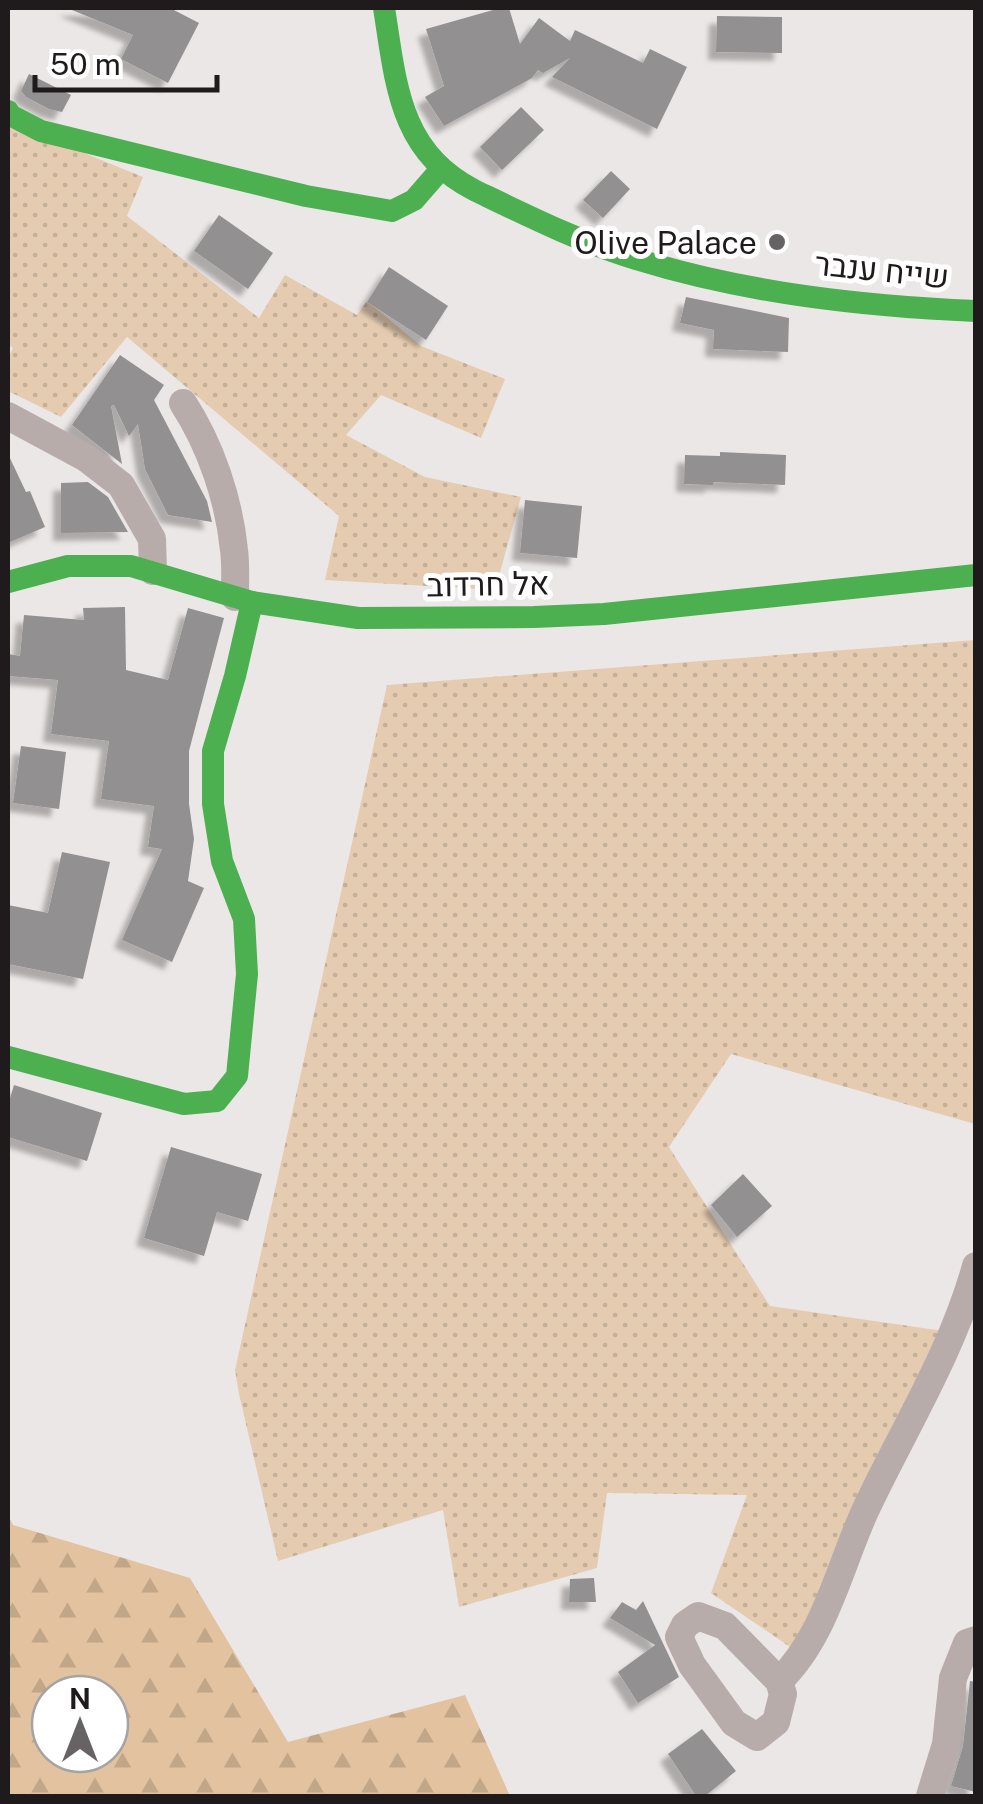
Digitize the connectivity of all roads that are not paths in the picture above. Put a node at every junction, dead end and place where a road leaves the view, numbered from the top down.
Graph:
1 (384, 8) edge
2 (8, 112) edge
3 (441, 169) junction
4 (976, 312) edge
5 (183, 404) dead end
6 (8, 416) edge
7 (153, 571) junction
8 (976, 574) edge
9 (8, 582) edge
10 (244, 600) junction
11 (8, 1057) edge
12 (976, 1266) edge
13 (972, 1641) edge
14 (779, 1681) dead end
15 (930, 1796) edge

1 - 3 street, שייח ענבר
2 - 3 street
3 - 4 street, שייח ענבר
5 - 10 street
6 - 7 street
7 - 9 street, אל חרדוב
7 - 10 street, אל חרדוב
8 - 10 street, אל חרדוב
10 - 11 street
12 - 14 street
13 - 15 street

